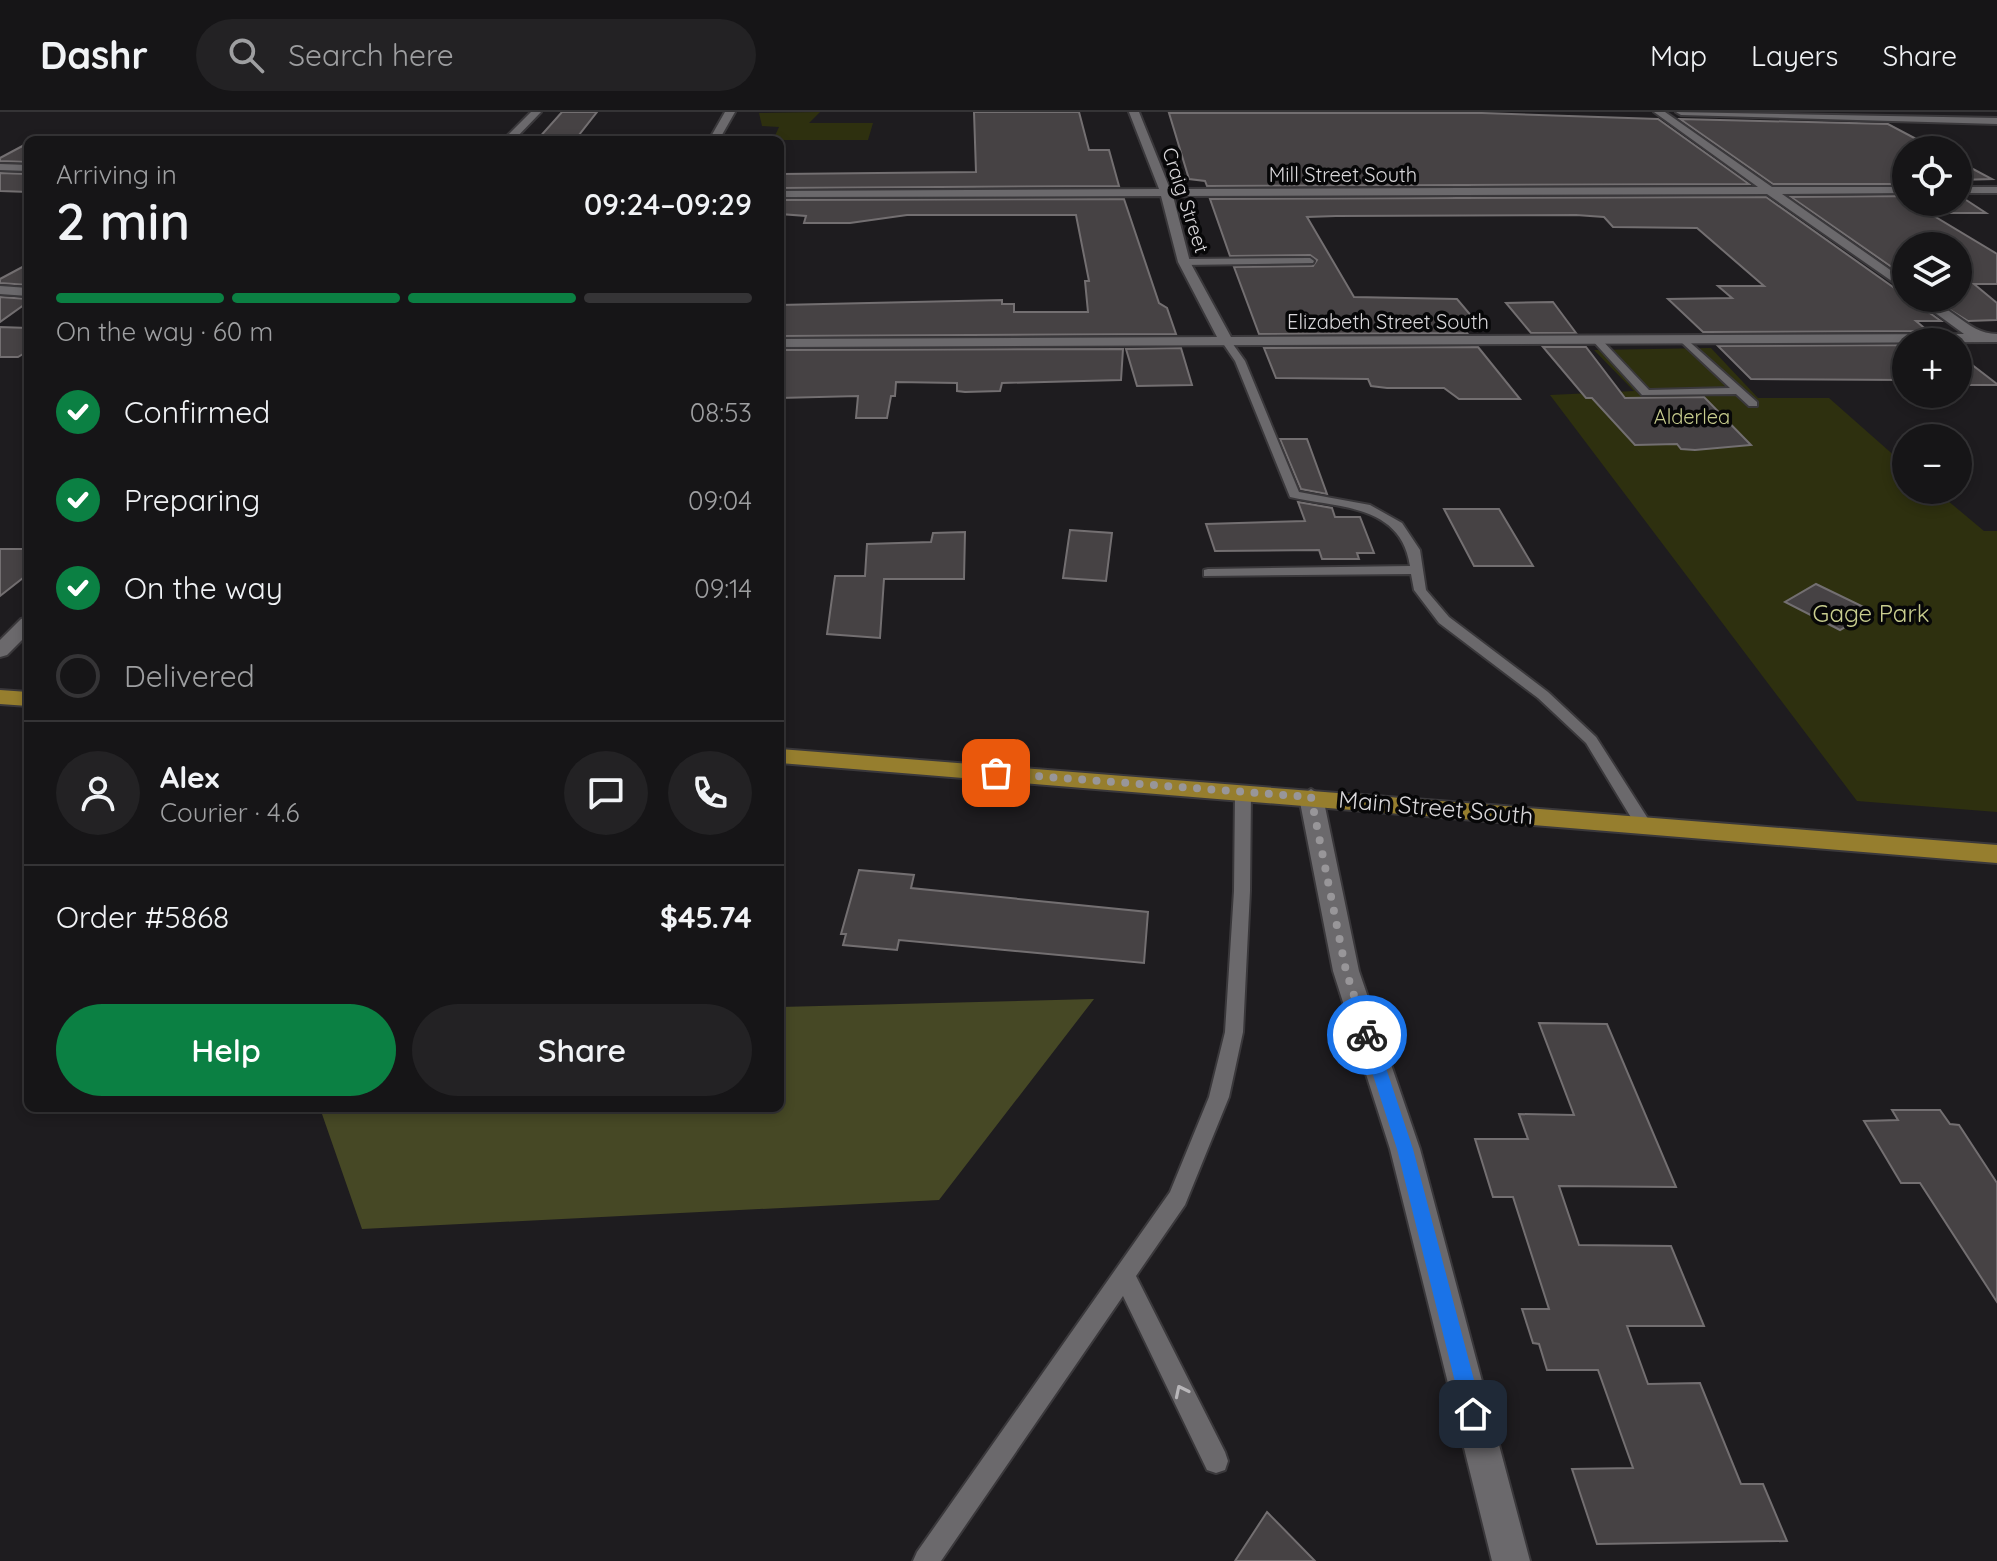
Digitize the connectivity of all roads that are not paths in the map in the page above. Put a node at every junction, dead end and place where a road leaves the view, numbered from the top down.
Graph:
1 (536, 112) edge
2 (730, 112) edge
3 (1134, 112) edge
4 (1659, 112) edge
5 (1681, 112) edge
6 (1808, 114) edge
7 (1997, 121) edge
8 (512, 136) edge
9 (716, 136) edge
10 (0, 167) edge
11 (24, 168) edge
12 (1770, 190) junction
13 (1892, 190) edge
14 (1972, 190) edge
15 (1977, 190) junction
16 (1997, 190) edge
17 (1166, 192) junction
18 (784, 194) edge
19 (1997, 201) edge
20 (1310, 261) dead end
21 (1184, 262) junction
22 (1892, 277) edge
23 (0, 290) edge
24 (24, 292) edge
25 (1942, 312) edge
26 (1978, 338) junction
27 (1997, 338) edge
28 (1683, 339) junction
29 (1597, 340) junction
30 (1227, 342) junction
31 (784, 343) edge
32 (1997, 351) edge
33 (1736, 391) junction
34 (1753, 404) dead end
35 (1415, 570) junction
36 (1208, 573) dead end
37 (24, 627) edge
38 (0, 651) edge
39 (0, 697) edge
40 (24, 699) edge
41 (784, 756) edge
42 (1243, 792) junction
43 (1311, 797) junction
44 (1644, 825) junction
45 (1997, 854) edge
46 (1124, 1275) junction
47 (1216, 1461) dead end
48 (926, 1561) edge
49 (1511, 1561) edge

1 - 8 street
2 - 9 street
3 - 17 street, Craig Street
4 - 12 street
5 - 6 street
6 - 7 street
10 - 11 street
12 - 13 street, Mill Street South
12 - 17 street, Mill Street South
12 - 22 street
14 - 15 street
15 - 16 street
15 - 19 street
17 - 18 street, Mill Street South
17 - 21 street, Craig Street
20 - 21 lane
21 - 30 street, Craig Street
23 - 24 street
25 - 26 street
26 - 27 street, Elizabeth Street South
26 - 28 street, Elizabeth Street South
26 - 32 street
28 - 29 street, Elizabeth Street South
28 - 33 lane
29 - 30 street, Elizabeth Street South
29 - 33 lane
30 - 31 street, Elizabeth Street South
30 - 35 lane
33 - 34 lane
35 - 36 lane
35 - 44 lane
37 - 38 street
39 - 40 main road
41 - 42 main road, Main Street South
42 - 43 main road, Main Street South
42 - 46 lane
43 - 44 main road, Main Street South
43 - 49 street
44 - 45 main road, Main Street South
47 -> 46 lane
46 - 48 lane

